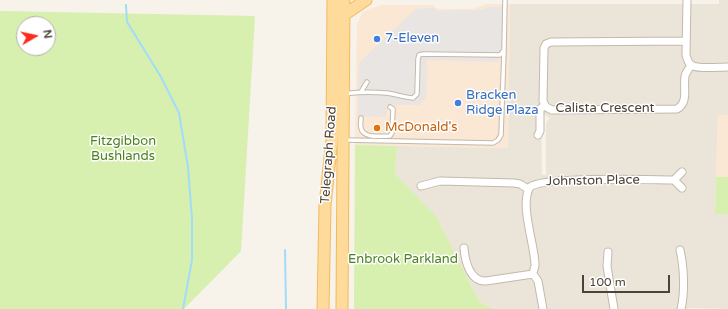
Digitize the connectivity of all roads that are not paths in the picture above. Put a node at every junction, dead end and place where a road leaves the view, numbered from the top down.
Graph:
1 (333, 0) edge
2 (344, 0) edge
3 (366, 0) edge
4 (505, 0) edge
5 (687, 0) edge
6 (344, 15) junction
7 (686, 41) junction
8 (504, 50) junction
9 (691, 65) junction
10 (728, 67) edge
11 (367, 82) dead end
12 (361, 92) junction
13 (344, 93) junction
14 (332, 99) junction
15 (545, 105) junction
16 (390, 107) dead end
17 (361, 118) dead end
18 (538, 135) dead end
19 (342, 140) junction
20 (682, 172) dead end
21 (674, 180) junction
22 (421, 186) dead end
23 (682, 188) dead end
24 (528, 189) junction
25 (464, 248) dead end
26 (680, 250) dead end
27 (608, 252) dead end
28 (342, 271) junction
29 (533, 274) junction
30 (324, 276) junction
31 (342, 289) junction
32 (324, 293) junction
33 (323, 309) edge
34 (342, 309) edge
35 (543, 309) edge
36 (614, 309) edge
37 (681, 309) edge

1 - 14 main road, Telegraph Road
2 - 6 main road, Telegraph Road
3 - 6 main road
4 - 8 lane
5 - 7 street
6 - 13 main road, Telegraph Road
7 - 9 street
7 - 15 street, Calista Crescent
8 - 12 lane
8 - 19 lane
9 - 10 street
9 - 15 street, Calista Crescent
11 - 12 lane
12 - 13 lane
13 - 14 lane
13 - 19 main road, Telegraph Road
14 - 30 main road, Telegraph Road
15 - 18 street
16 - 17 lane
19 - 28 main road, Telegraph Road
20 - 21 street
21 - 23 street
21 - 24 street, Johnston Place
22 - 24 street, Johnston Place
24 - 29 street
25 - 29 street
26 - 37 street
27 - 36 street
28 - 30 main road
28 - 31 main road, Telegraph Road
29 - 35 street
30 - 32 main road, Telegraph Road
31 - 32 main road
31 - 34 main road, Telegraph Road
32 - 33 main road, Telegraph Road

